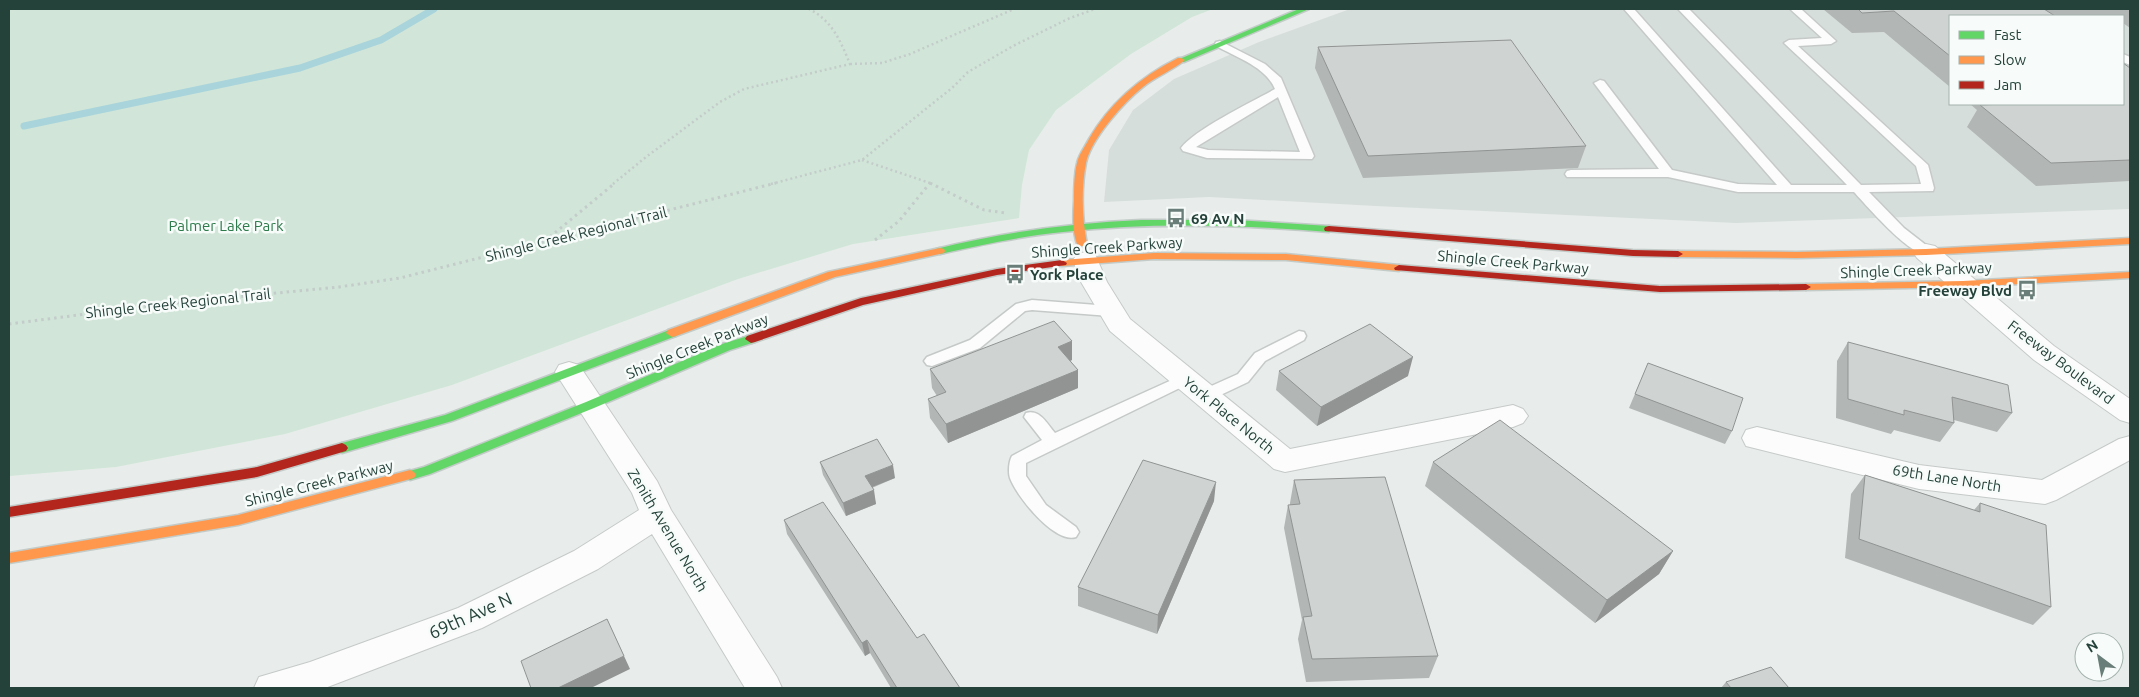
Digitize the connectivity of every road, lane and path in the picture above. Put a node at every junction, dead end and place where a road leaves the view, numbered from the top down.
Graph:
1 (809, 9) edge
2 (1014, 9) edge
3 (1095, 9) edge
4 (1306, 9) edge
5 (1628, 9) edge
6 (1683, 9) edge
7 (1795, 9) edge
8 (1220, 44) junction
9 (850, 64) junction
10 (1600, 83) dead end
11 (1281, 90) junction
12 (862, 160) junction
13 (1668, 173) junction
14 (1571, 174) dead end
15 (930, 183) junction
16 (1787, 189) junction
17 (1860, 190) junction
18 (1015, 212) dead end
19 (1078, 227) junction
20 (2130, 241) edge
21 (542, 243) junction
22 (870, 243) dead end
23 (1926, 252) junction
24 (1086, 260) junction
25 (2130, 275) edge
26 (1963, 284) junction
27 (1110, 311) junction
28 (9, 324) edge
29 (1299, 336) dead end
30 (975, 344) junction
31 (986, 359) edge
32 (932, 361) dead end
33 (569, 372) junction
34 (1194, 387) junction
35 (590, 405) junction
36 (2130, 413) edge
37 (1513, 416) dead end
38 (1032, 417) dead end
39 (1757, 438) dead end
40 (1052, 440) junction
41 (2130, 447) edge
42 (9, 512) edge
43 (657, 516) junction
44 (1070, 532) dead end
45 (9, 558) edge
46 (272, 688) edge
47 (764, 688) edge

1 - 9 path
2 - 9 path
3 - 12 path, Shingle Creek Regional Trail
4 - 8 street
5 - 16 lane
6 - 17 lane
7 - 17 lane
8 - 11 lane
8 - 19 street
9 - 21 path
10 - 13 lane
11 - 11 lane
12 - 15 path
12 - 21 path, Shingle Creek Regional Trail
13 - 14 lane
13 - 16 lane
15 - 18 path
15 - 22 path
16 - 17 lane
17 - 23 lane
19 - 23 street, Shingle Creek Parkway
19 - 24 street
19 - 33 street, Shingle Creek Parkway
20 - 23 street, Shingle Creek Parkway
21 - 28 path, Shingle Creek Regional Trail
23 - 26 street, Freeway Boulevard
24 - 26 street, Shingle Creek Parkway
24 - 27 street, York Place North
24 - 35 street, Shingle Creek Parkway
25 - 26 street, Shingle Creek Parkway
26 - 36 street, Freeway Boulevard
27 - 30 lane
27 - 34 street, York Place North
29 - 34 lane
30 - 31 lane
30 - 32 lane
33 - 35 street, Zenith Avenue North
33 - 42 street, Shingle Creek Parkway
34 - 37 street, York Place North
34 - 40 lane
35 - 43 street, Zenith Avenue North
35 - 45 street, Shingle Creek Parkway
38 - 40 lane
39 - 41 street, 69th Lane North
40 - 44 lane
43 - 46 street, 69th Ave N
43 - 47 street, Zenith Avenue North

